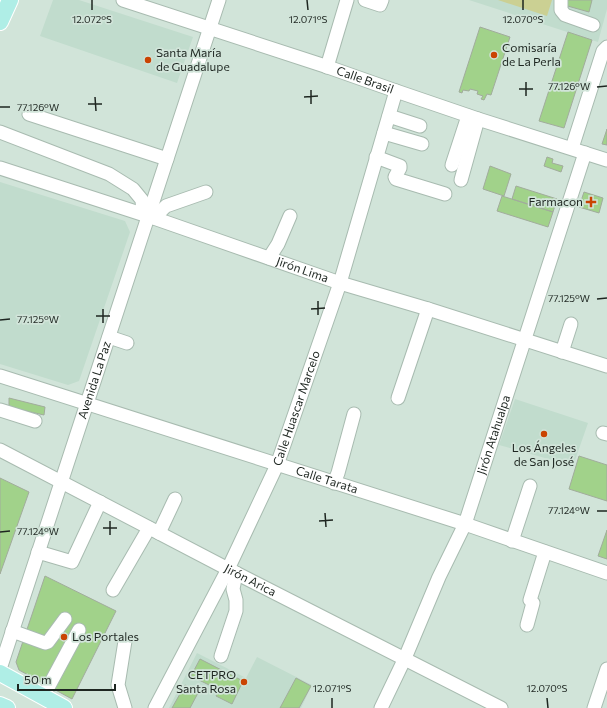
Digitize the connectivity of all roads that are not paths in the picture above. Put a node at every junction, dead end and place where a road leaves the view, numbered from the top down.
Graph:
1 (10, 0) edge
2 (123, 0) edge
3 (219, 0) edge
4 (347, 0) edge
5 (365, 0) edge
6 (382, 0) edge
7 (560, 0) edge
8 (0, 22) edge
9 (593, 25) dead end
10 (210, 28) junction
11 (607, 47) edge
12 (327, 67) junction
13 (396, 91) junction
14 (29, 114) dead end
15 (389, 116) junction
16 (473, 117) junction
17 (420, 126) dead end
18 (0, 132) edge
19 (384, 133) junction
20 (422, 144) dead end
21 (572, 148) junction
22 (585, 152) junction
23 (376, 158) junction
24 (167, 160) junction
25 (607, 160) edge
26 (452, 165) dead end
27 (0, 168) edge
28 (461, 180) dead end
29 (206, 192) dead end
30 (445, 194) dead end
31 (149, 216) junction
32 (290, 216) dead end
33 (269, 258) junction
34 (340, 283) junction
35 (428, 310) junction
36 (571, 324) dead end
37 (108, 337) junction
38 (524, 340) junction
39 (127, 343) dead end
40 (562, 352) junction
41 (607, 366) edge
42 (0, 376) edge
43 (398, 398) dead end
44 (86, 404) junction
45 (0, 410) edge
46 (354, 414) dead end
47 (35, 421) dead end
48 (0, 450) edge
49 (277, 465) junction
50 (61, 482) junction
51 (334, 483) junction
52 (530, 486) dead end
53 (175, 499) dead end
54 (100, 502) junction
55 (465, 524) junction
56 (154, 530) junction
57 (512, 541) junction
58 (38, 552) junction
59 (545, 552) junction
60 (232, 571) junction
61 (607, 573) edge
62 (113, 590) dead end
63 (65, 619) dead end
64 (527, 624) dead end
65 (79, 630) dead end
66 (12, 631) junction
67 (125, 641) dead end
68 (221, 656) dead end
69 (405, 658) junction
70 (0, 669) edge
71 (607, 671) edge
72 (0, 673) edge
73 (44, 697) junction
74 (0, 704) edge
75 (7, 708) edge
76 (64, 708) edge
77 (125, 708) edge
78 (155, 708) edge
79 (381, 708) edge
80 (501, 708) edge
81 (594, 708) edge

1 - 8 main road
2 - 10 street, Calle Brasil
3 - 10 street, Avenida La Paz
4 - 12 street
5 - 6 street
7 - 9 street
10 - 12 street, Calle Brasil
10 - 24 street, Avenida La Paz
11 - 21 street
12 - 13 street, Calle Brasil
13 - 15 street, Calle Huascar Marcelo
13 - 16 street, Calle Brasil
14 - 24 street
15 - 17 street
15 - 19 street, Calle Huascar Marcelo
16 - 21 street, Calle Brasil
16 - 26 street
16 - 28 street
18 - 31 street
19 - 20 street
19 - 23 street, Calle Huascar Marcelo
21 - 22 street, Calle Brasil
22 - 25 street, Calle Brasil
22 - 38 street, Jirón Atahualpa
23 - 30 street
23 - 34 street, Calle Huascar Marcelo
24 - 31 street, Avenida La Paz
27 - 31 street, Jirón Lima
29 - 31 street
31 - 33 street, Jirón Lima
31 - 37 street, Avenida La Paz
32 - 33 street
33 - 34 street, Jirón Lima
34 - 35 street, Jirón Lima
34 - 49 street, Calle Huascar Marcelo
35 - 38 street, Jirón Lima
35 - 43 street
36 - 40 street
37 - 39 street
37 - 44 street, Avenida La Paz
38 - 40 street, Jirón Lima
38 - 55 street, Jirón Atahualpa
40 - 41 street, Jirón Lima
42 - 44 street, Calle Tarata
44 - 49 street, Calle Tarata
44 - 50 street, Avenida La Paz
45 - 47 street
46 - 51 street
48 - 50 street, Jirón Arica
49 - 51 street, Calle Tarata
49 - 60 street, Calle Huascar Marcelo
50 - 54 street, Jirón Arica
50 - 58 street, Avenida La Paz
51 - 55 street, Calle Tarata
52 - 57 street
53 - 56 street
54 - 56 street, Jirón Arica
54 - 58 street
55 - 57 street, Calle Tarata
55 - 69 street, Jirón Atahualpa
56 - 60 street, Jirón Arica
56 - 62 street
57 - 59 street, Calle Tarata
58 - 66 street, Avenida La Paz
59 - 61 street, Calle Tarata
59 - 64 street
60 - 68 street
60 - 69 street, Jirón Arica
60 - 78 street, Calle Huascar Marcelo
63 - 66 street
65 - 73 street
66 - 70 street, Avenida La Paz
67 - 77 street
69 - 79 street, Jirón Atahualpa
69 - 80 street, Jirón Arica
71 - 81 street
72 - 73 main road
73 - 76 main road
74 - 75 main road

